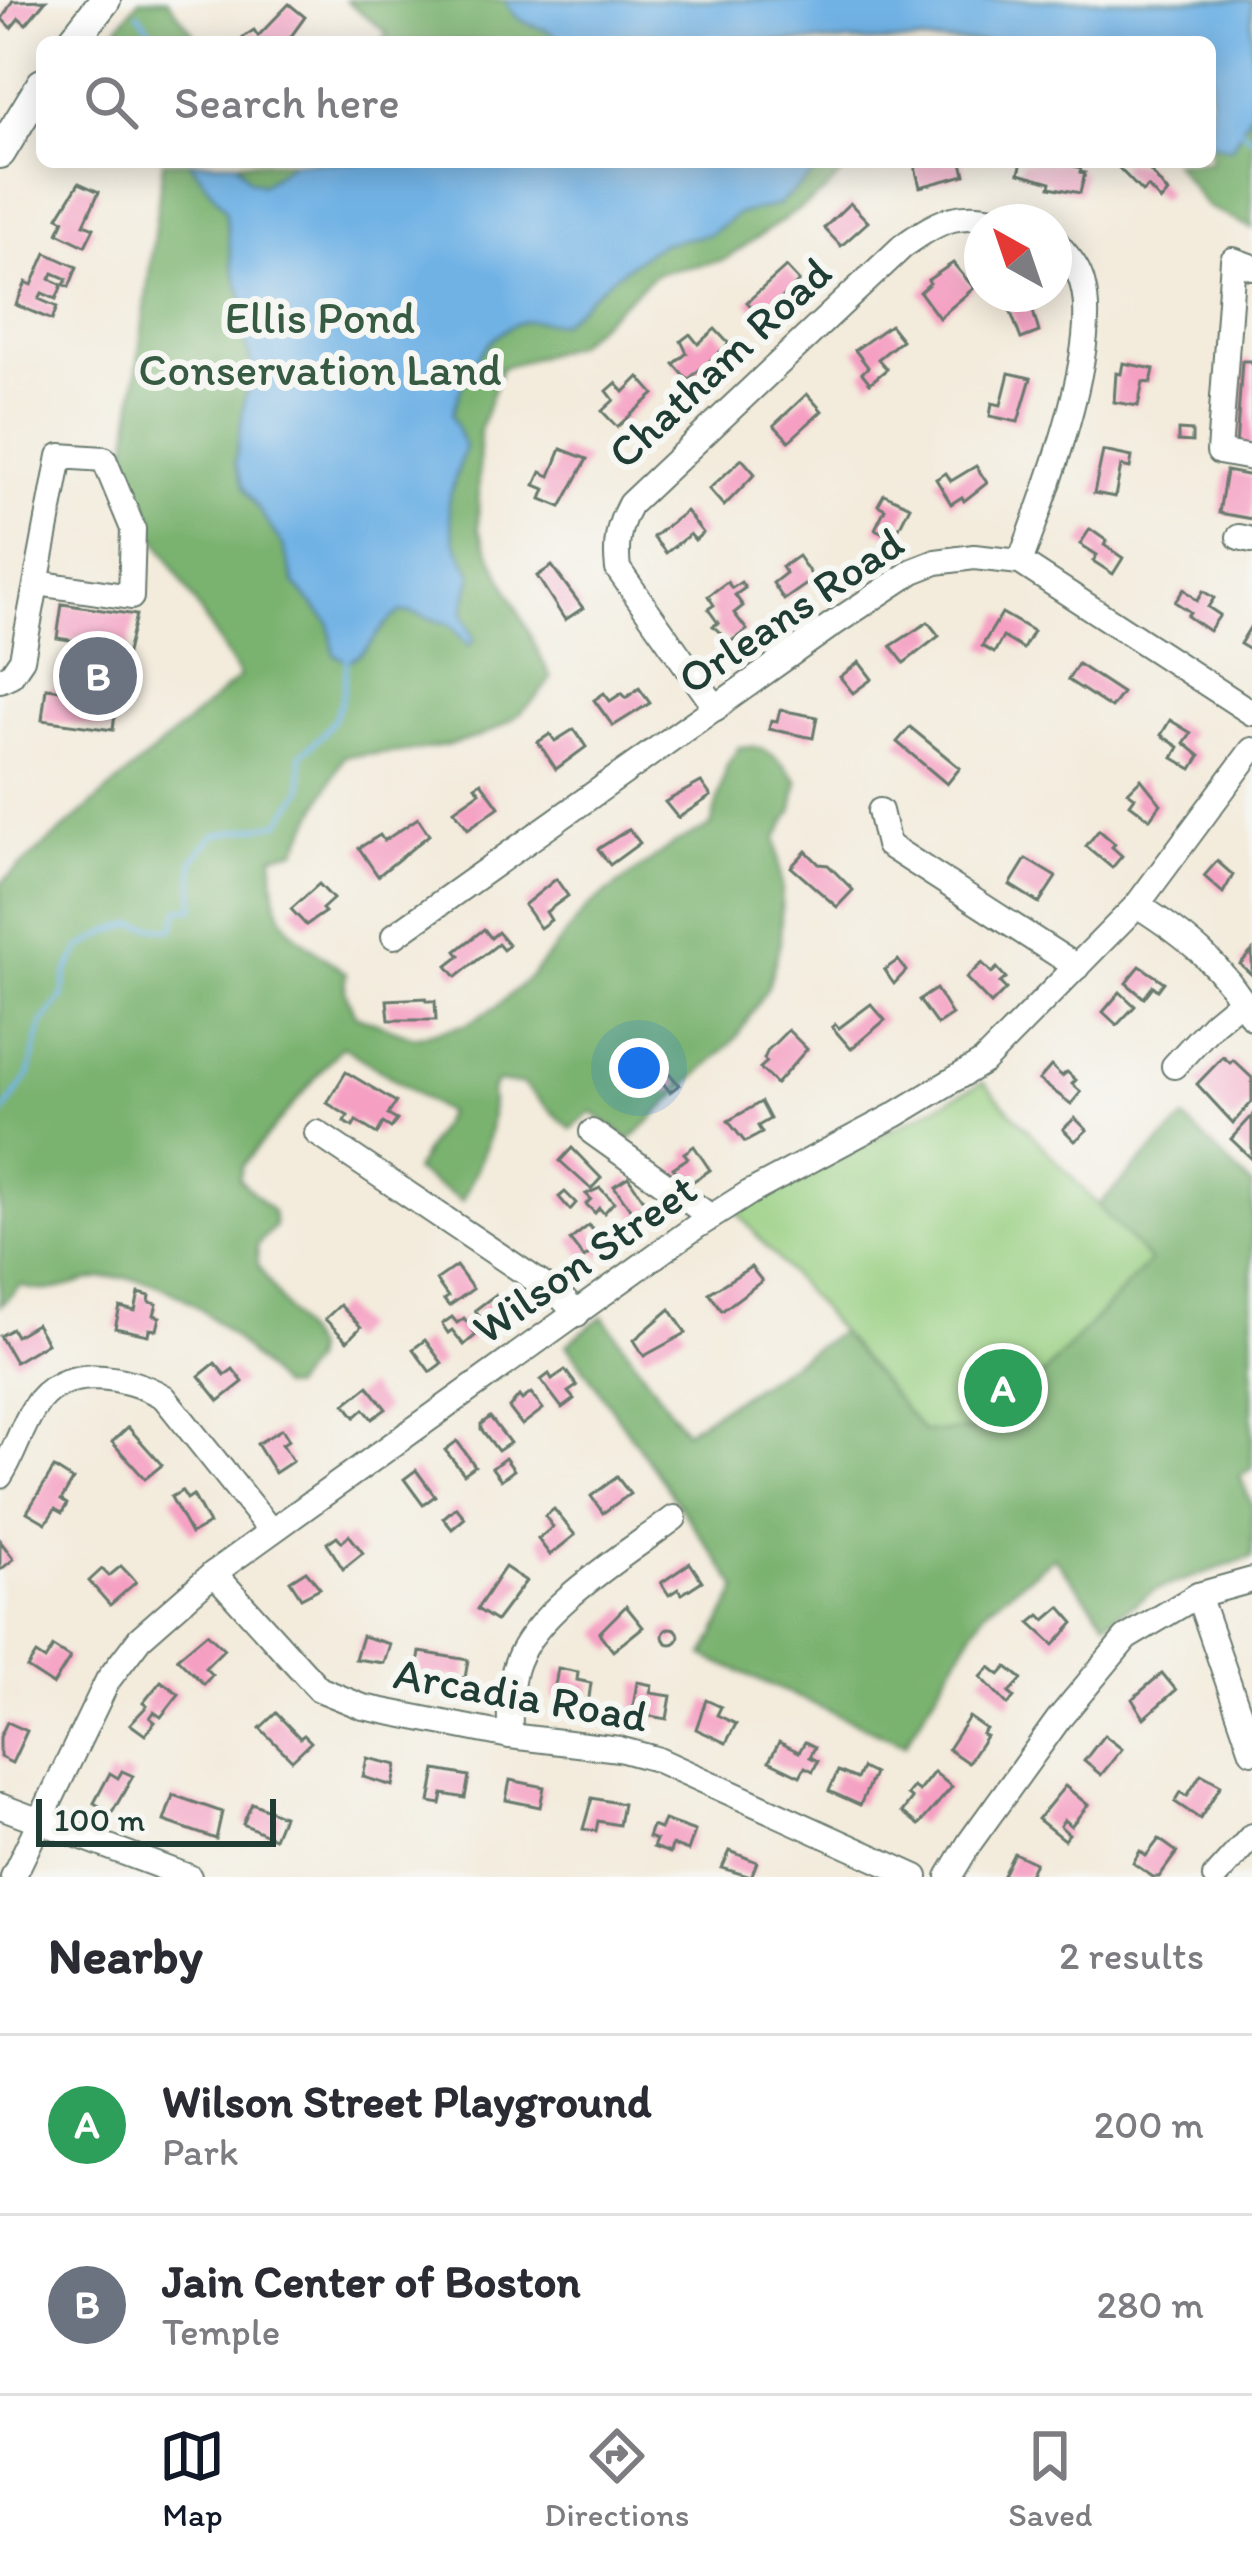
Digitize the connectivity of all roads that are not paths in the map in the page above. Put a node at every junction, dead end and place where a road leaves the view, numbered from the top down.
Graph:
1 (105, 0) edge
2 (77, 36) edge
3 (36, 94) edge
4 (0, 153) edge
5 (964, 216) edge
6 (1072, 260) edge
7 (1252, 266) edge
8 (1252, 458) edge
9 (1020, 562) junction
10 (37, 583) junction
11 (0, 680) edge
12 (716, 708) junction
13 (1252, 713) edge
14 (1252, 750) edge
15 (880, 812) dead end
16 (1137, 905) junction
17 (394, 936) dead end
18 (1077, 967) junction
19 (1247, 1008) edge
20 (1174, 1066) dead end
21 (592, 1132) dead end
22 (317, 1133) dead end
23 (711, 1217) junction
24 (577, 1314) junction
25 (0, 1476) edge
26 (674, 1518) dead end
27 (272, 1531) junction
28 (214, 1573) junction
29 (1252, 1580) edge
30 (1198, 1595) junction
31 (510, 1736) junction
32 (1252, 1751) edge
33 (0, 1806) edge
34 (41, 1822) junction
35 (1252, 1836) edge
36 (13, 1877) edge
37 (189, 1877) edge
38 (916, 1877) edge
39 (950, 1877) edge
40 (1215, 1877) edge

1 - 2 main road
3 - 4 main road
5 - 12 street, Chatham Road
6 - 9 street
7 - 8 street
9 - 12 street, Orleans Road
9 - 13 street, Orleans Road
10 - 10 street
10 - 11 street
12 - 17 street, Orleans Road
14 - 16 street, Wilson Street
15 - 18 street
16 - 18 street, Wilson Street
16 - 19 street
18 - 23 street, Wilson Street
19 - 20 street
21 - 23 street
22 - 24 street
23 - 24 street, Wilson Street
24 - 27 street, Wilson Street
25 - 27 street
26 - 31 street
27 - 28 street, Wilson Street
28 - 31 street, Arcadia Road
28 - 34 street, Wilson Street
29 - 30 street
30 - 32 street
30 - 39 street
31 - 38 street, Arcadia Road
33 - 34 street
34 - 36 street, Wilson Street
34 - 37 street
35 - 40 street

